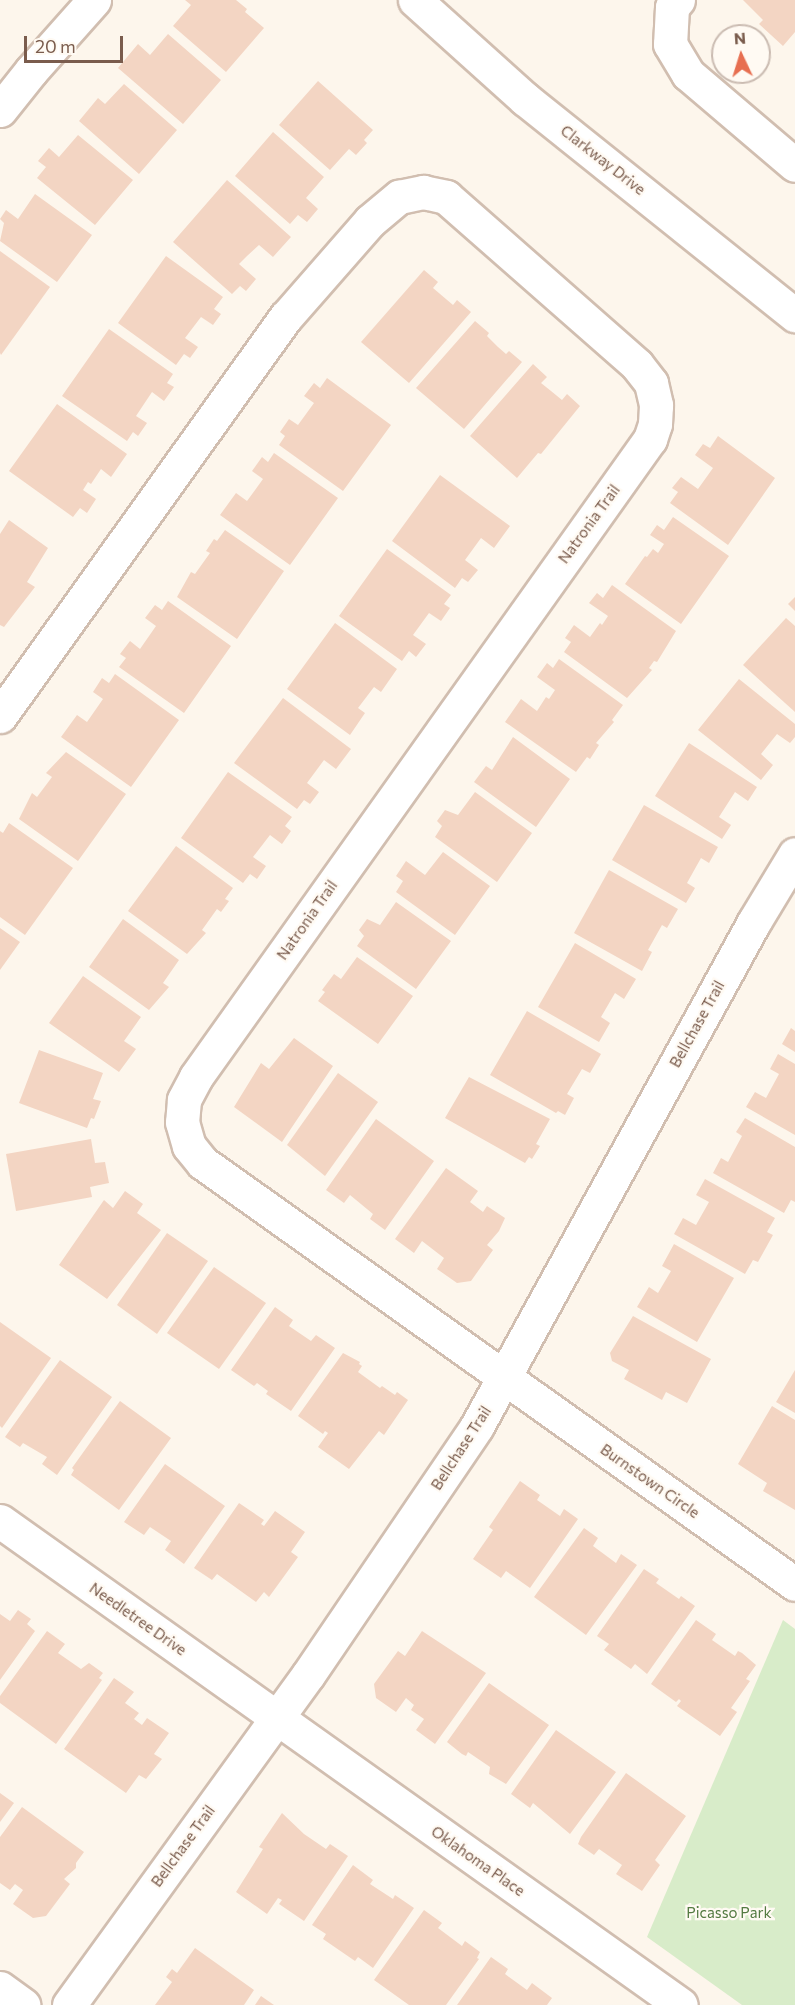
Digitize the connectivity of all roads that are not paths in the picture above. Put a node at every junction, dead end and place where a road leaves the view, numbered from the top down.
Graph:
1 (94, 0) edge
2 (415, 0) edge
3 (678, 0) edge
4 (0, 110) edge
5 (795, 165) edge
6 (795, 315) edge
7 (0, 716) edge
8 (795, 854) edge
9 (504, 1378) junction
10 (0, 1521) edge
11 (795, 1584) edge
12 (276, 1717) junction
13 (0, 1988) edge
14 (23, 2005) edge
15 (69, 2005) edge
16 (681, 2005) edge

1 - 4 street
2 - 6 street, Clarkway Drive
3 - 5 street
7 - 9 street, Natronia Trail
8 - 9 street, Bellchase Trail
9 - 11 street, Burnstown Circle
9 - 12 street, Bellchase Trail
10 - 12 street, Needletree Drive
12 - 15 street, Bellchase Trail
12 - 16 street, Oklahoma Place
13 - 14 street

